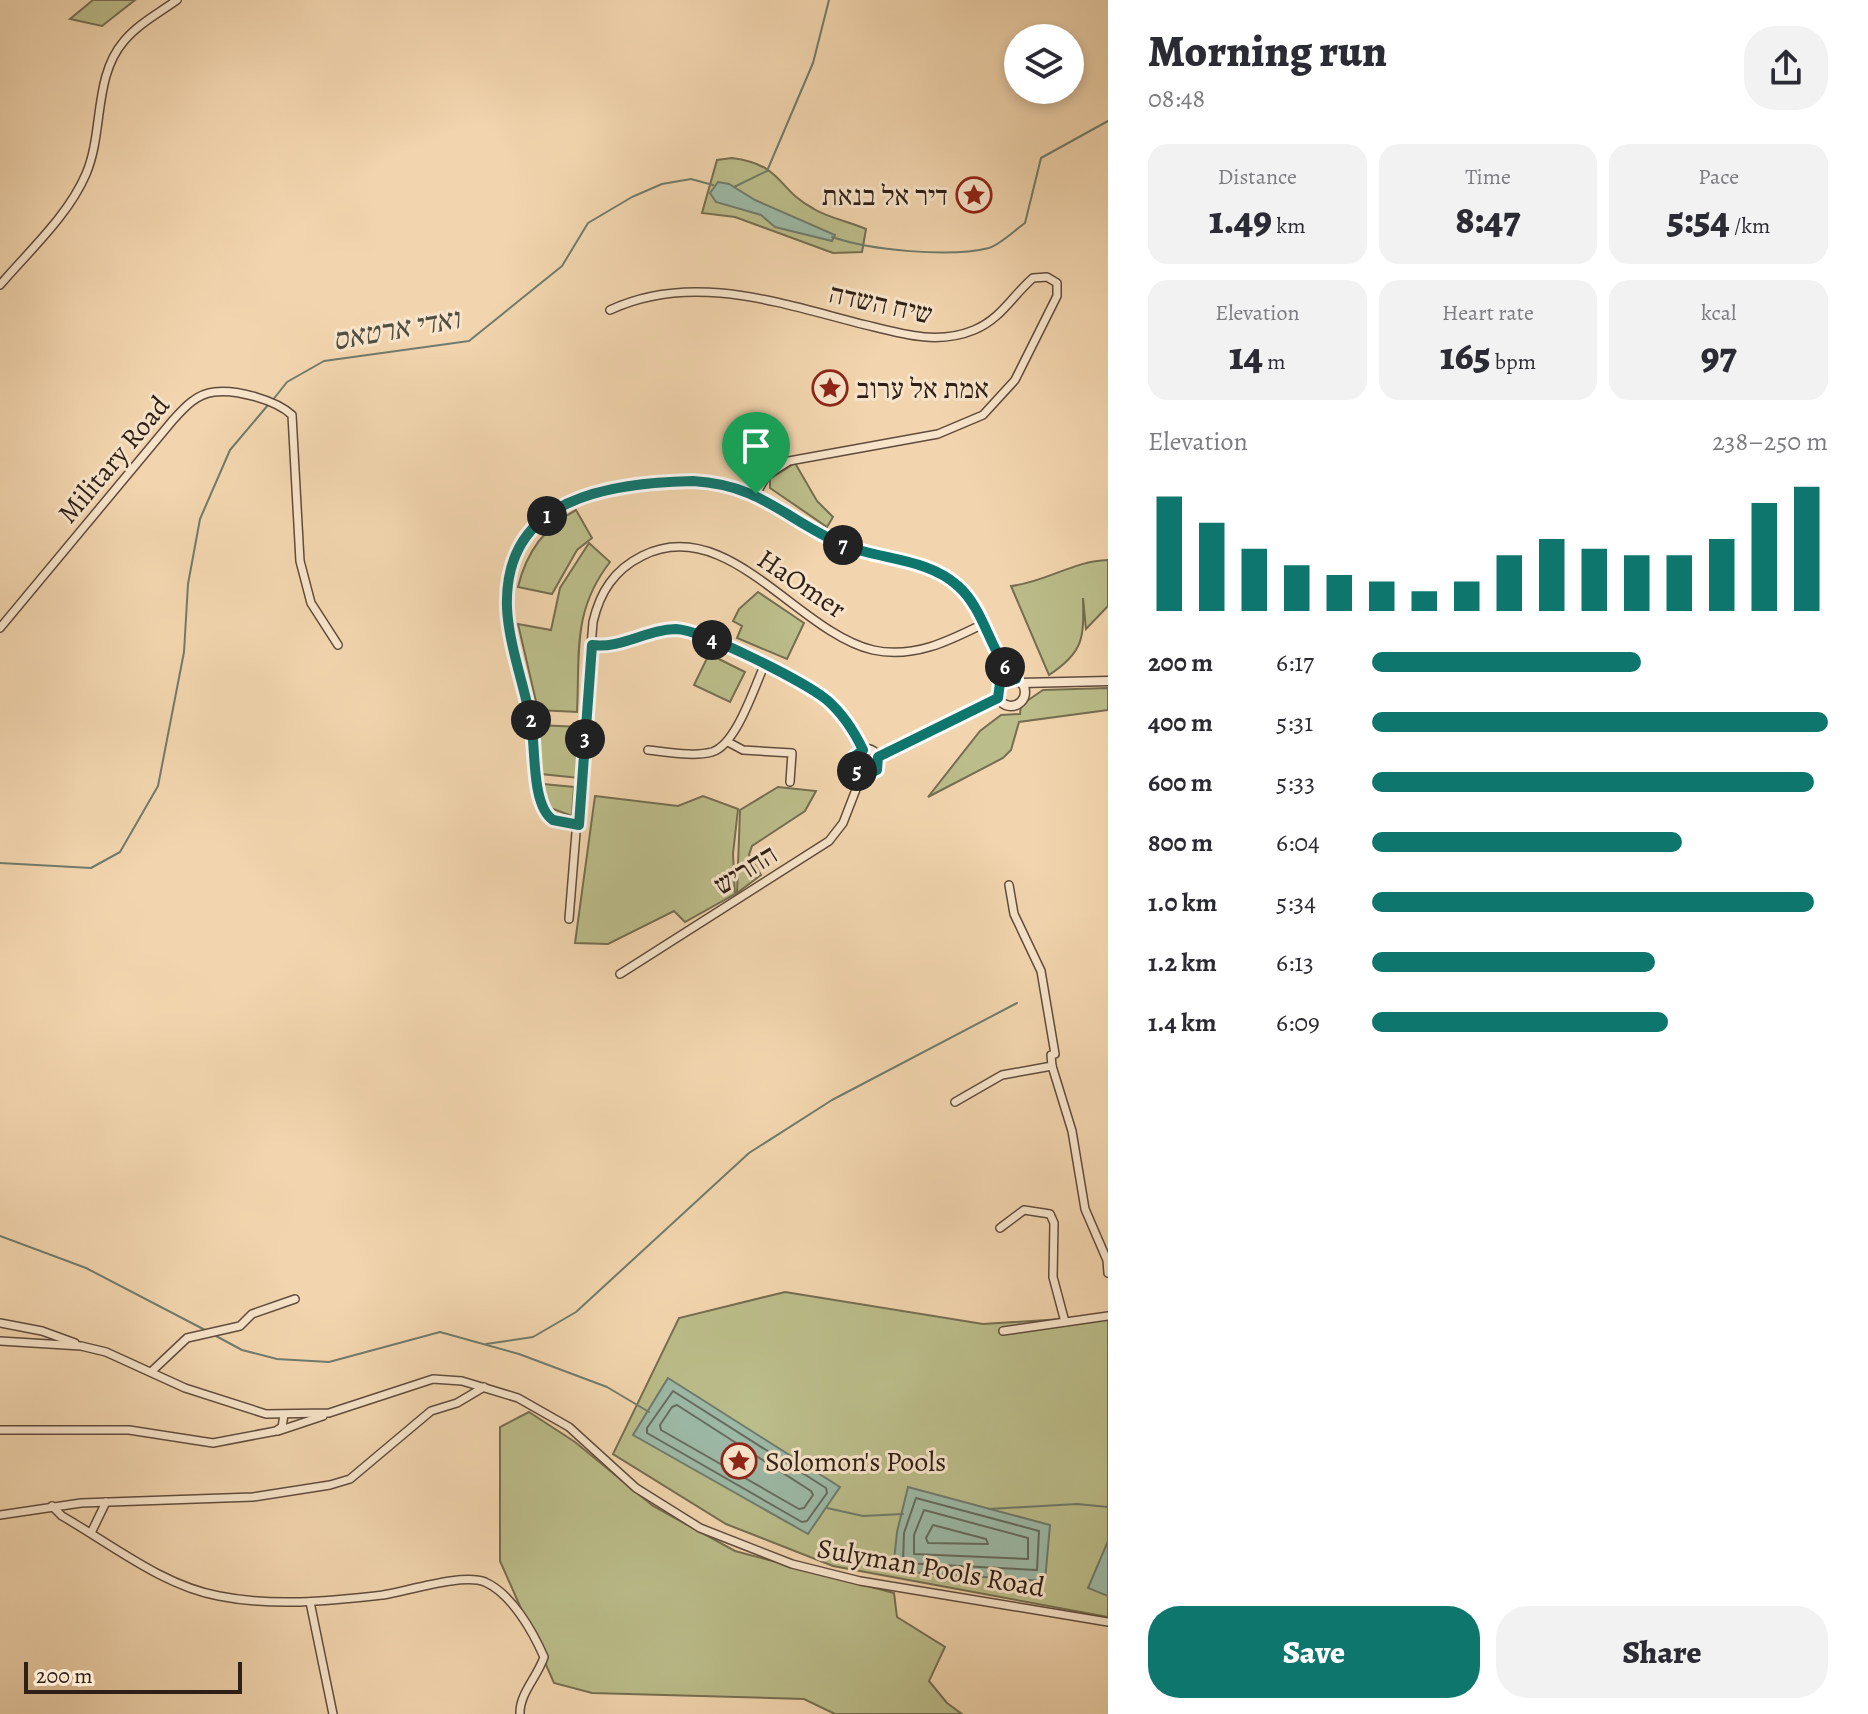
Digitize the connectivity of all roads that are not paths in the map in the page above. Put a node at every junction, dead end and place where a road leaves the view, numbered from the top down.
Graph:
1 (177, 0) edge
2 (0, 285) edge
3 (610, 310) dead end
4 (756, 494) junction
5 (983, 624) junction
6 (0, 628) edge
7 (338, 645) dead end
8 (592, 645) junction
9 (1000, 659) junction
10 (764, 666) junction
11 (1018, 681) junction
12 (1108, 681) edge
13 (1040, 684) junction
14 (999, 685) junction
15 (998, 698) junction
16 (1022, 699) junction
17 (728, 742) junction
18 (648, 750) dead end
19 (863, 750) junction
20 (878, 757) junction
21 (862, 774) junction
22 (790, 782) dead end
23 (579, 825) junction
24 (1009, 885) dead end
25 (569, 919) dead end
26 (620, 974) dead end
27 (1052, 1066) junction
28 (955, 1102) dead end
29 (1000, 1228) dead end
30 (1108, 1273) edge
31 (295, 1299) dead end
32 (1108, 1316) edge
33 (1065, 1322) junction
34 (0, 1323) edge
35 (1003, 1331) dead end
36 (0, 1341) edge
37 (81, 1346) junction
38 (151, 1372) junction
39 (484, 1387) junction
40 (329, 1413) junction
41 (284, 1415) junction
42 (0, 1430) edge
43 (276, 1431) junction
44 (106, 1502) junction
45 (52, 1506) junction
46 (0, 1515) edge
47 (91, 1533) junction
48 (310, 1602) junction
49 (1108, 1622) edge
50 (333, 1714) edge
51 (520, 1714) edge

1 - 2 street
3 - 4 street, שיח השדה
4 - 5 street
4 - 23 street
5 - 8 street, HaOmer
5 - 9 street
6 - 7 street, Military Road
8 - 10 street
8 - 23 street, HaOmer
9 - 11 street
9 - 14 street
10 - 17 street
10 - 19 street
11 - 13 street
11 - 14 street
11 - 16 street
12 - 13 street
13 - 16 street
14 - 15 street
15 - 16 street
15 - 20 street
17 - 18 street
17 - 22 street
19 - 20 street
19 - 21 street
20 - 21 street
21 - 26 street, החריש
23 - 25 street, HaOmer
24 - 27 street
27 - 28 street
27 - 30 street
29 - 33 street
31 - 38 street
32 - 33 street
33 - 35 street
34 - 37 street
36 - 37 street, Sulyman Pools Road
37 - 38 street, Sulyman Pools Road
38 - 41 street, Sulyman Pools Road
39 - 40 street, Sulyman Pools Road
39 - 44 street
39 - 49 street, Sulyman Pools Road
40 - 41 street, Sulyman Pools Road
40 - 43 street
41 - 43 street
42 - 43 street
44 - 45 street
44 - 47 street
45 - 46 street
45 - 47 street
47 - 48 street
48 - 50 street
48 - 51 street

